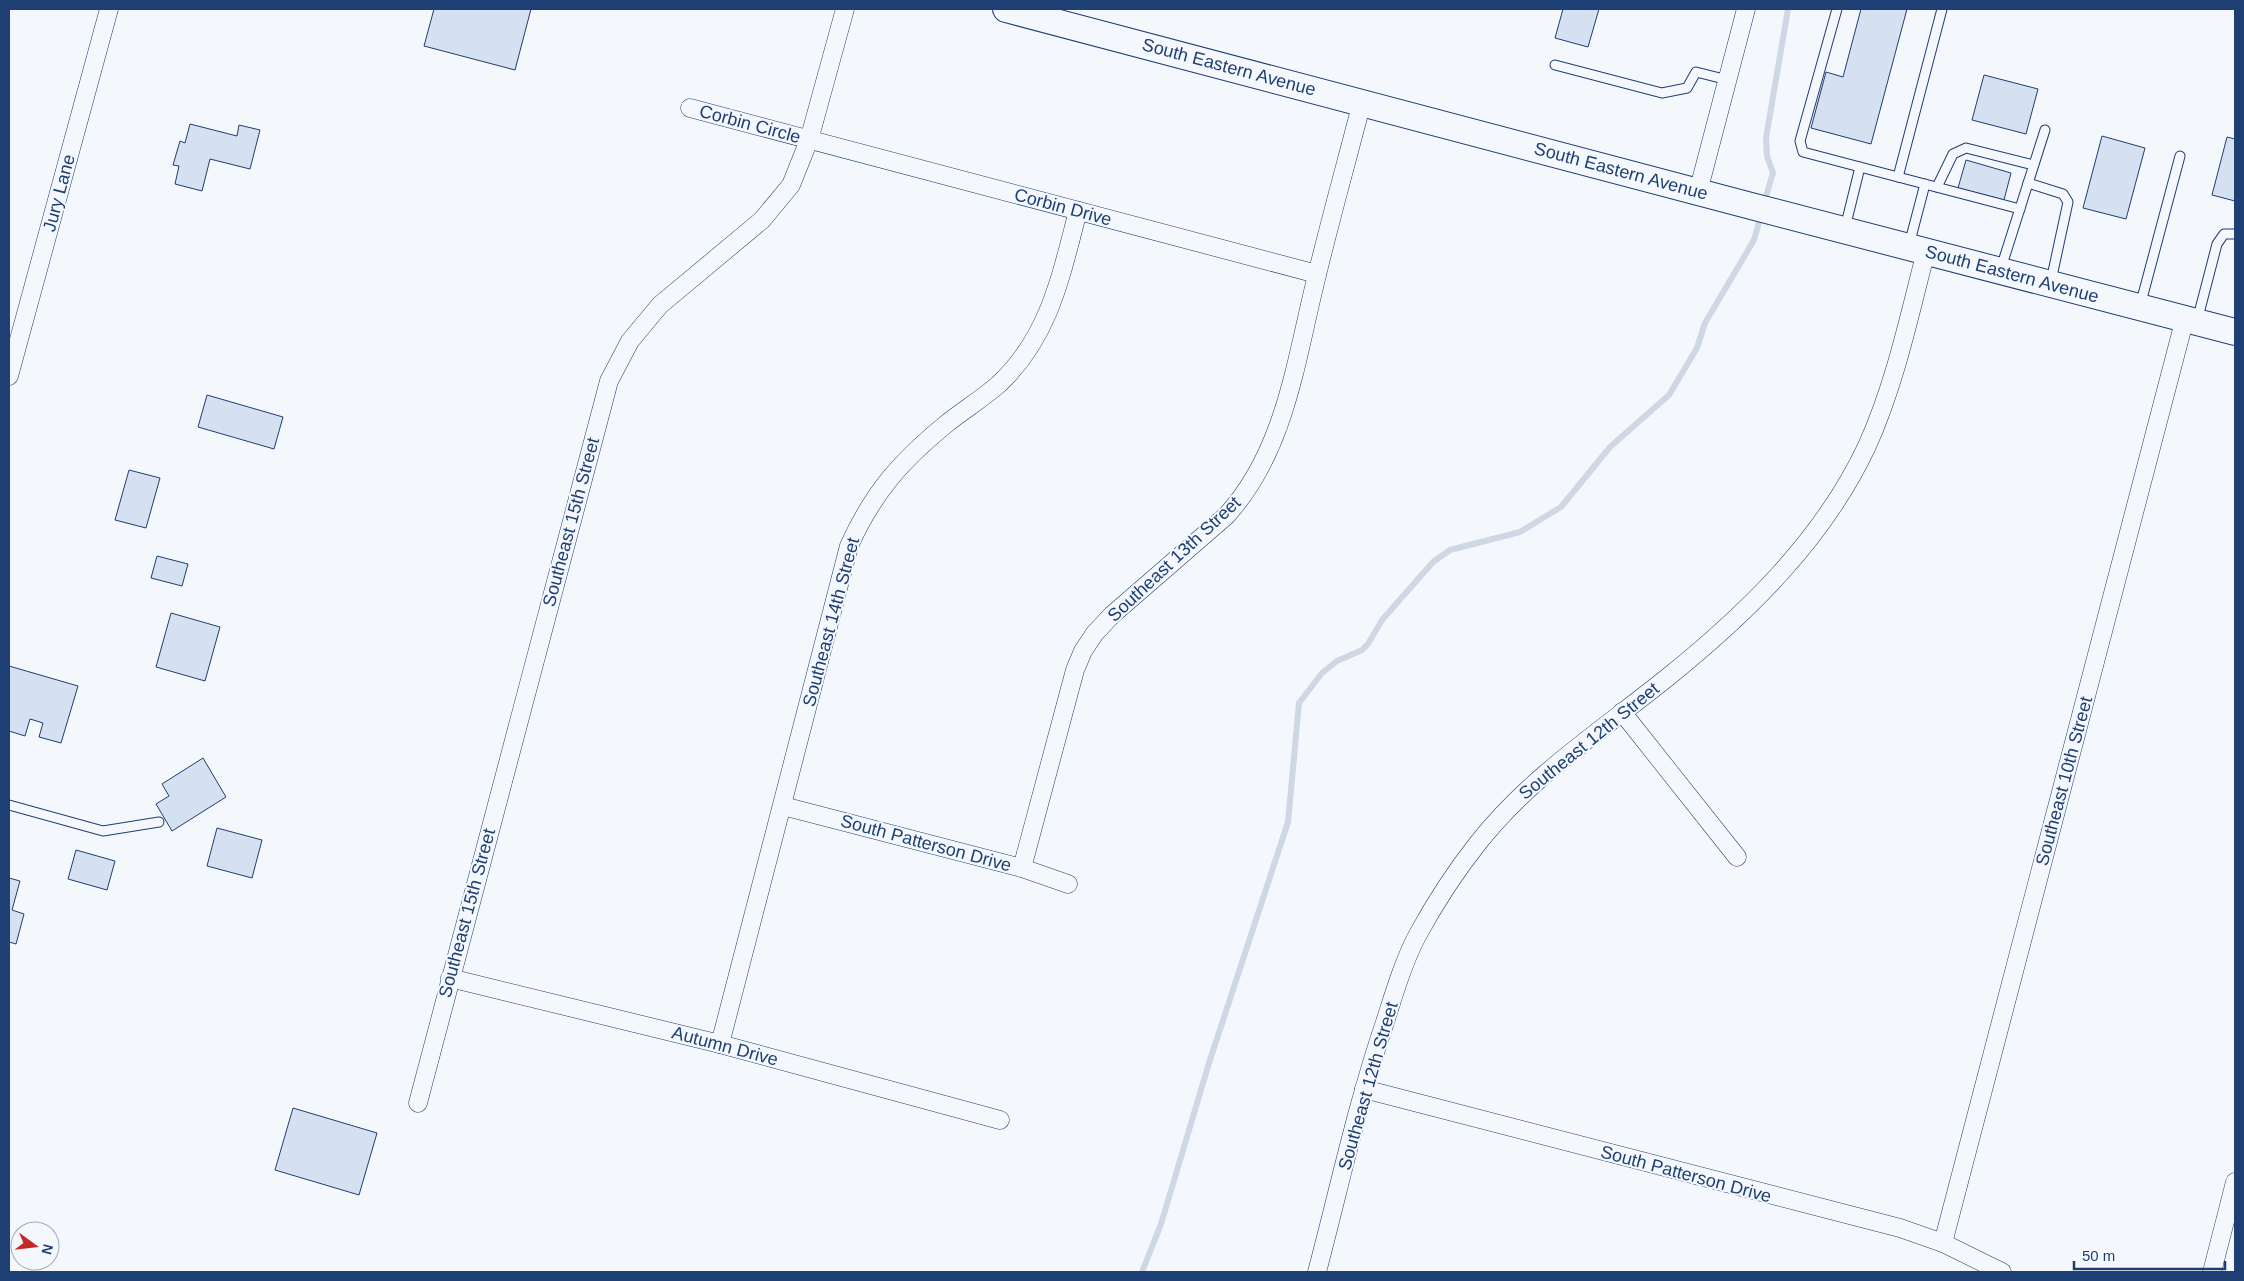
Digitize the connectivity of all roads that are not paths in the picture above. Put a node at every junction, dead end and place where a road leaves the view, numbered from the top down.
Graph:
1 (109, 9) edge
2 (845, 9) edge
3 (1006, 9) edge
4 (1746, 9) edge
5 (1836, 9) edge
6 (1942, 9) edge
7 (1555, 65) dead end
8 (1728, 80) junction
9 (1362, 102) junction
10 (690, 108) dead end
11 (2044, 130) dead end
12 (809, 140) junction
13 (2180, 156) dead end
14 (2033, 165) junction
15 (1860, 167) junction
16 (1898, 177) junction
17 (2028, 182) junction
18 (1925, 184) junction
19 (1937, 187) junction
20 (1698, 192) junction
21 (2020, 209) junction
22 (1078, 210) junction
23 (1844, 230) junction
24 (2235, 234) edge
25 (1917, 249) junction
26 (2000, 271) junction
27 (1317, 274) junction
28 (2051, 284) junction
29 (2140, 307) junction
30 (2191, 320) junction
31 (2235, 332) edge
32 (9, 376) edge
33 (1622, 712) junction
34 (9, 805) edge
35 (783, 806) junction
36 (159, 822) dead end
37 (1737, 857) dead end
38 (1022, 868) junction
39 (1068, 884) dead end
40 (450, 978) junction
41 (720, 1044) junction
42 (1364, 1089) junction
43 (418, 1103) dead end
44 (1000, 1120) dead end
45 (2235, 1182) edge
46 (1943, 1243) junction
47 (1317, 1272) edge
48 (2002, 1272) edge
49 (2212, 1272) edge

1 - 32 street, Jury Lane
2 - 12 street, Southeast 15th Street
3 - 9 main road, South Eastern Avenue
4 - 8 street
5 - 15 lane
6 - 16 lane
7 - 8 lane
8 - 20 street
9 - 20 main road, South Eastern Avenue
9 - 27 street, Southeast 13th Street
10 - 12 street, Corbin Circle
11 - 14 lane
12 - 22 street, Corbin Drive
12 - 40 street, Southeast 15th Street
13 - 29 lane
14 - 17 lane
14 - 19 lane
15 - 16 lane
15 - 23 lane
16 - 18 lane
17 - 21 lane
17 - 28 lane
18 - 19 lane
18 - 25 lane
19 - 21 lane
20 - 23 main road, South Eastern Avenue
21 - 26 lane
22 - 27 street, Corbin Drive
22 - 35 street, Southeast 14th Street
23 - 25 main road, South Eastern Avenue
24 - 30 lane
25 - 26 main road, South Eastern Avenue
25 - 33 street, Southeast 12th Street
26 - 28 main road, South Eastern Avenue
27 - 38 street, Southeast 13th Street
28 - 29 main road, South Eastern Avenue
29 - 30 main road, South Eastern Avenue
30 - 31 main road, South Eastern Avenue
30 - 46 street, Southeast 10th Street
33 - 37 street
33 - 42 street, Southeast 12th Street
34 - 36 lane
35 - 38 street, South Patterson Drive
35 - 41 street, Southeast 14th Street
38 - 39 street, South Patterson Drive
40 - 41 street, Autumn Drive
40 - 43 street, Southeast 15th Street
41 - 44 street, Autumn Drive
42 - 46 street, South Patterson Drive
42 - 47 street, Southeast 12th Street
45 - 49 street
46 - 48 street, South Patterson Drive

